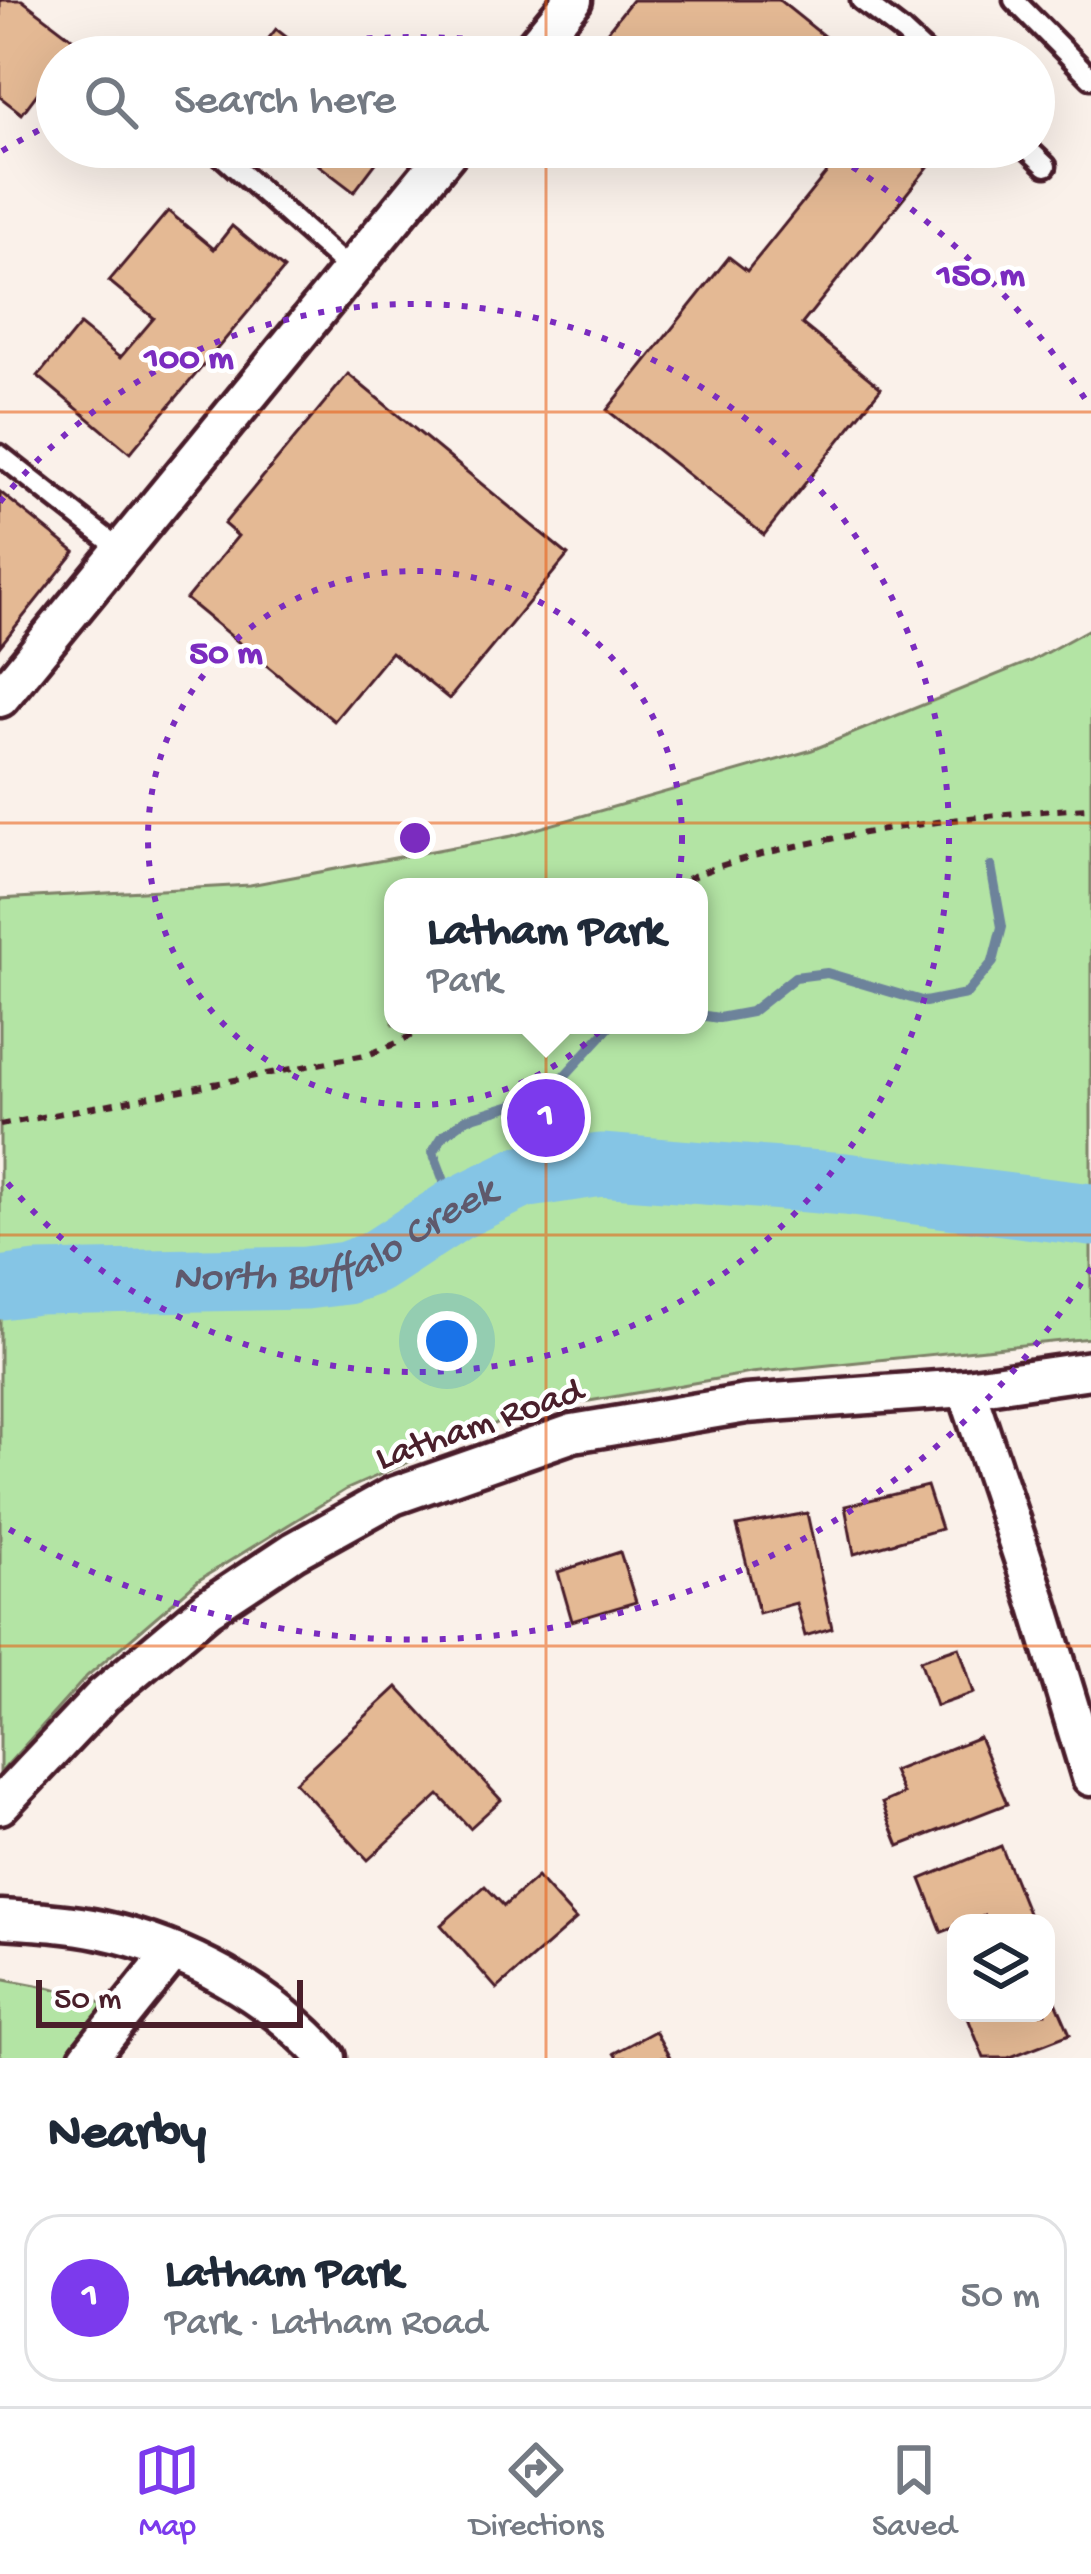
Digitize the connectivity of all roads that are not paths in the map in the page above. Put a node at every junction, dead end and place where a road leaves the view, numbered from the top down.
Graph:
1 (573, 0) edge
2 (861, 0) edge
3 (1014, 0) edge
4 (543, 36) edge
5 (907, 36) edge
6 (1050, 36) edge
7 (1055, 42) edge
8 (1091, 78) edge
9 (236, 168) edge
10 (435, 168) edge
11 (351, 271) junction
12 (0, 455) edge
13 (121, 550) junction
14 (0, 698) edge
15 (1091, 1370) edge
16 (966, 1388) junction
17 (1091, 1777) edge
18 (0, 1804) edge
19 (0, 1919) edge
20 (173, 1952) junction
21 (88, 2058) edge
22 (327, 2058) edge

1 - 4 street
2 - 5 lane
3 - 6 lane
7 - 8 lane
9 - 11 lane
10 - 11 street
11 - 13 street
12 - 13 lane
13 - 14 street
15 - 16 street, Latham Road
16 - 17 street
16 - 18 street, Latham Road
19 - 20 street
20 - 21 street
20 - 22 street

